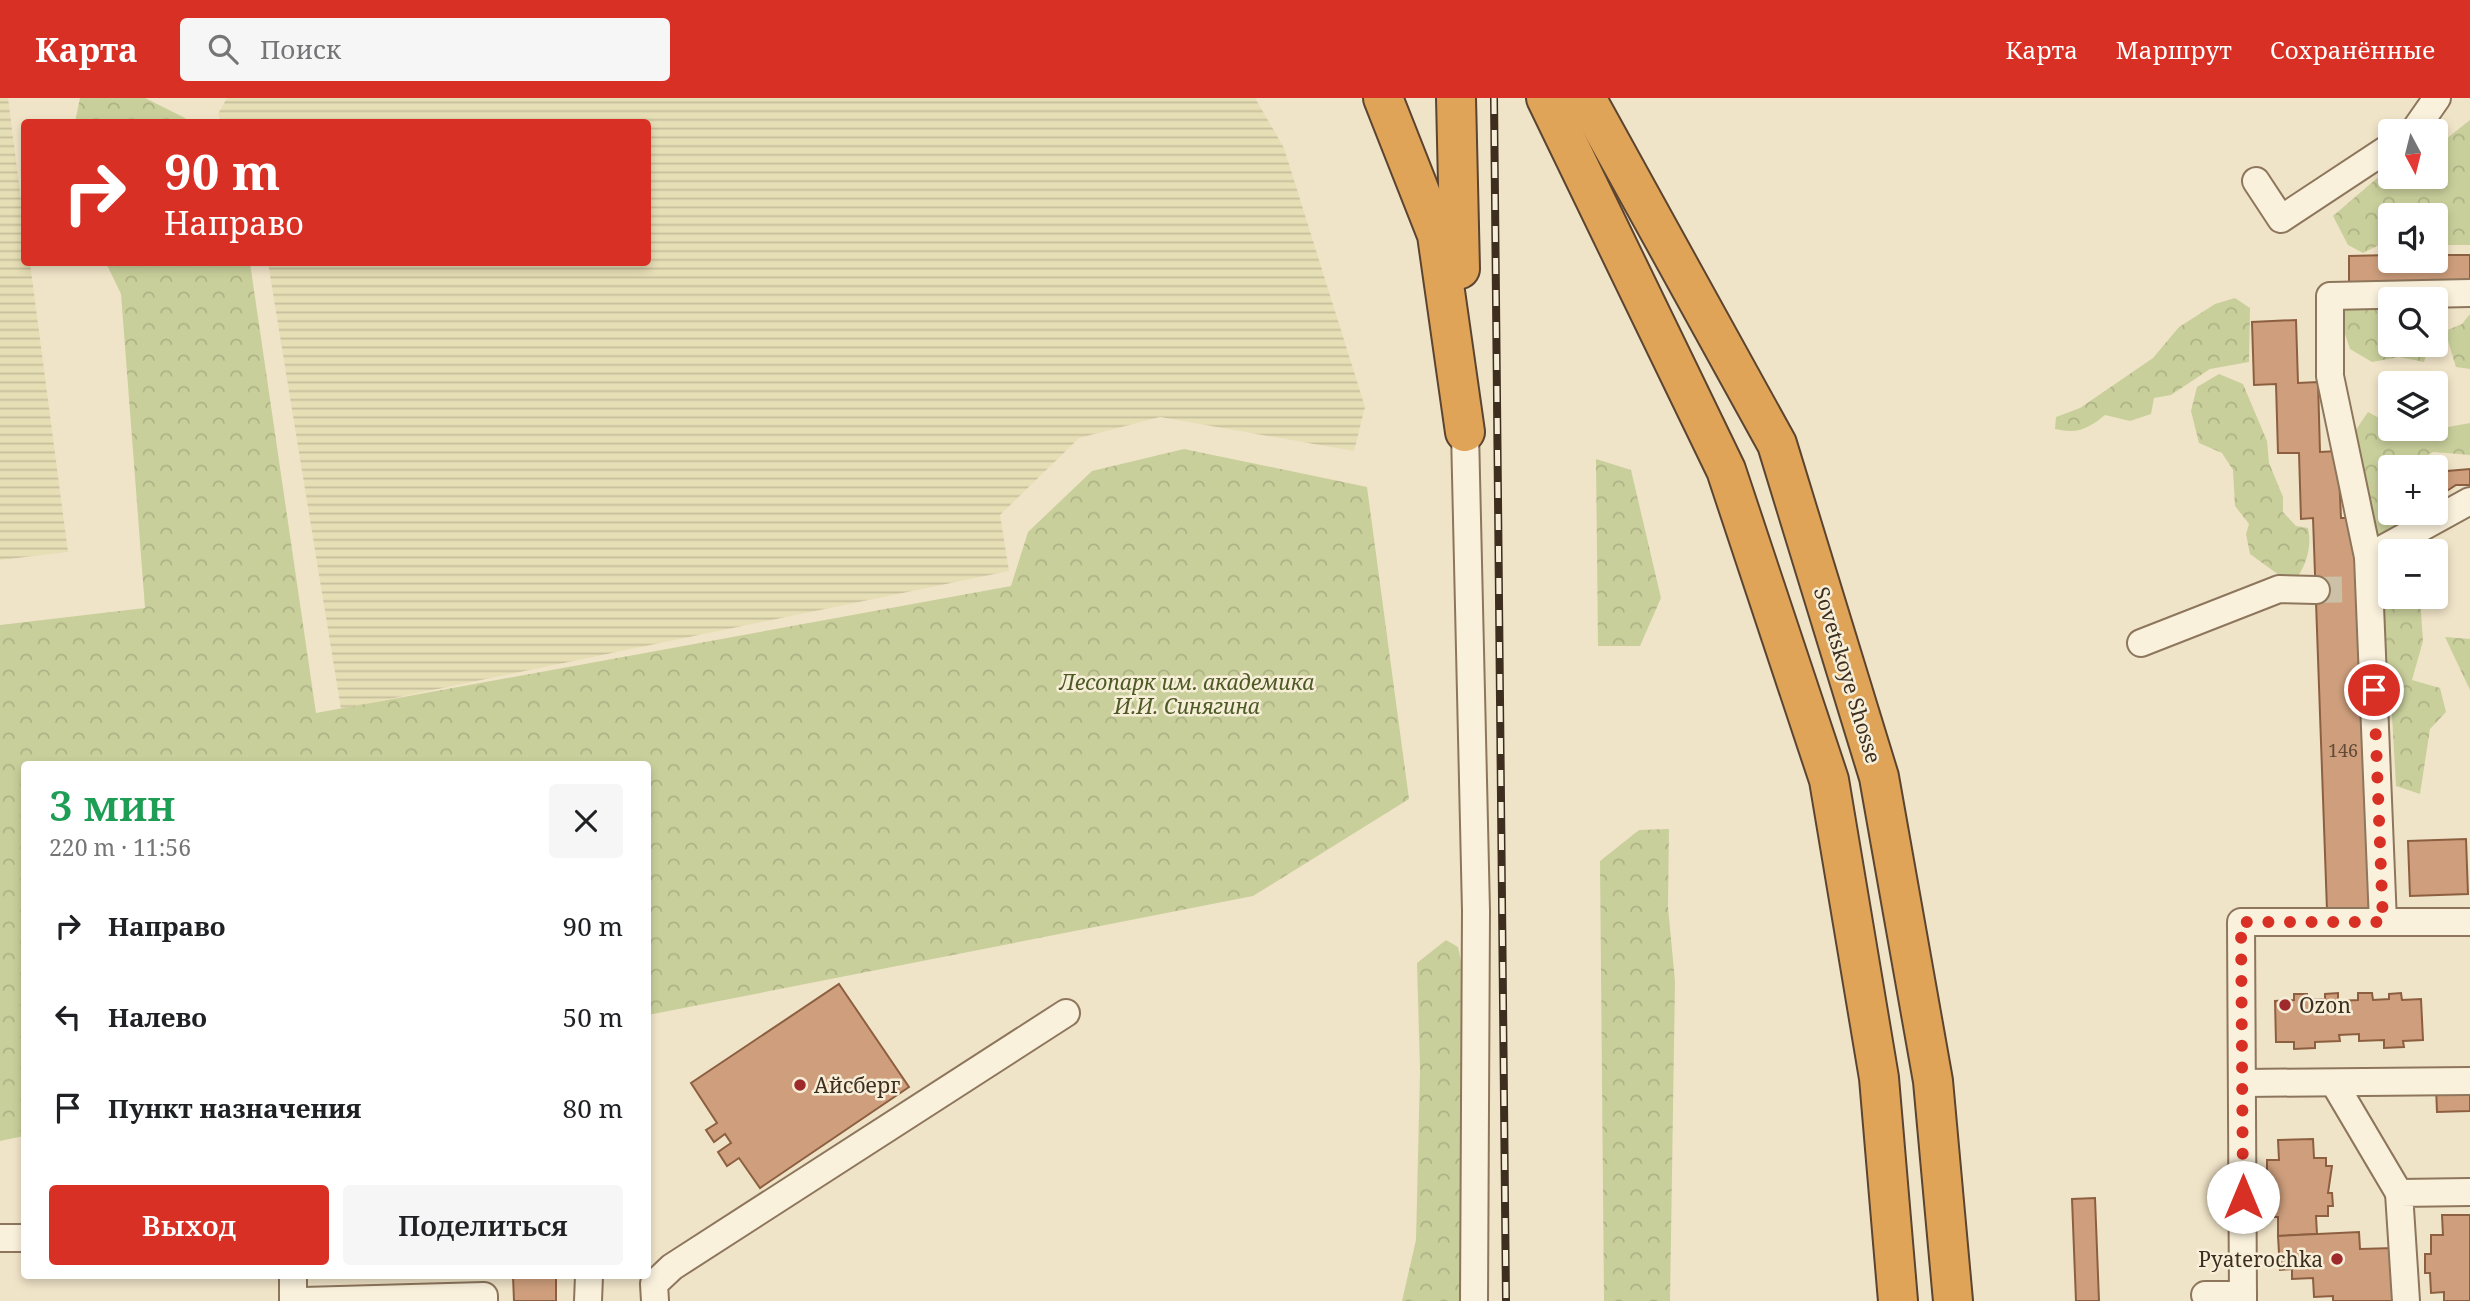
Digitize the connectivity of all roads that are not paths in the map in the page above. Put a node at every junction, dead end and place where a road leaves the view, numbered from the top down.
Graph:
1 (1383, 98) edge
2 (1456, 98) edge
3 (1546, 98) edge
4 (1586, 98) edge
5 (2437, 98) edge
6 (2422, 119) edge
7 (2378, 155) edge
8 (2256, 181) dead end
9 (2470, 293) edge
10 (1465, 432) junction
11 (2470, 501) edge
12 (2368, 558) junction
13 (2316, 590) tunnel mouth
14 (2141, 643) dead end
15 (2383, 922) junction
16 (2470, 922) edge
17 (1066, 1013) dead end
18 (2470, 1081) edge
19 (2244, 1083) junction
20 (2334, 1083) junction
21 (2470, 1192) edge
22 (2399, 1193) junction
23 (0, 1238) edge
24 (21, 1238) edge
25 (293, 1279) edge
26 (589, 1279) edge
27 (652, 1282) edge
28 (2205, 1295) dead end
29 (2243, 1298) edge
30 (293, 1301) edge
31 (303, 1301) edge
32 (484, 1301) edge
33 (588, 1301) edge
34 (1474, 1301) edge
35 (1898, 1301) edge
36 (1953, 1301) edge
37 (2406, 1301) edge

1 - 10 highway
2 - 10 highway
3 - 35 highway
4 - 36 highway, Sovetskoye Shosse
5 - 6 street
7 - 8 street
9 - 12 street
10 - 34 street
11 - 12 street
12 - 15 street
13 - 14 street
15 - 16 street
15 - 19 street
17 - 27 street
18 - 20 street
19 - 20 street
19 - 29 street
20 - 22 street
21 - 22 street
22 - 37 street
23 - 24 street
25 - 30 street
26 - 33 street
28 - 29 street
31 - 32 street

